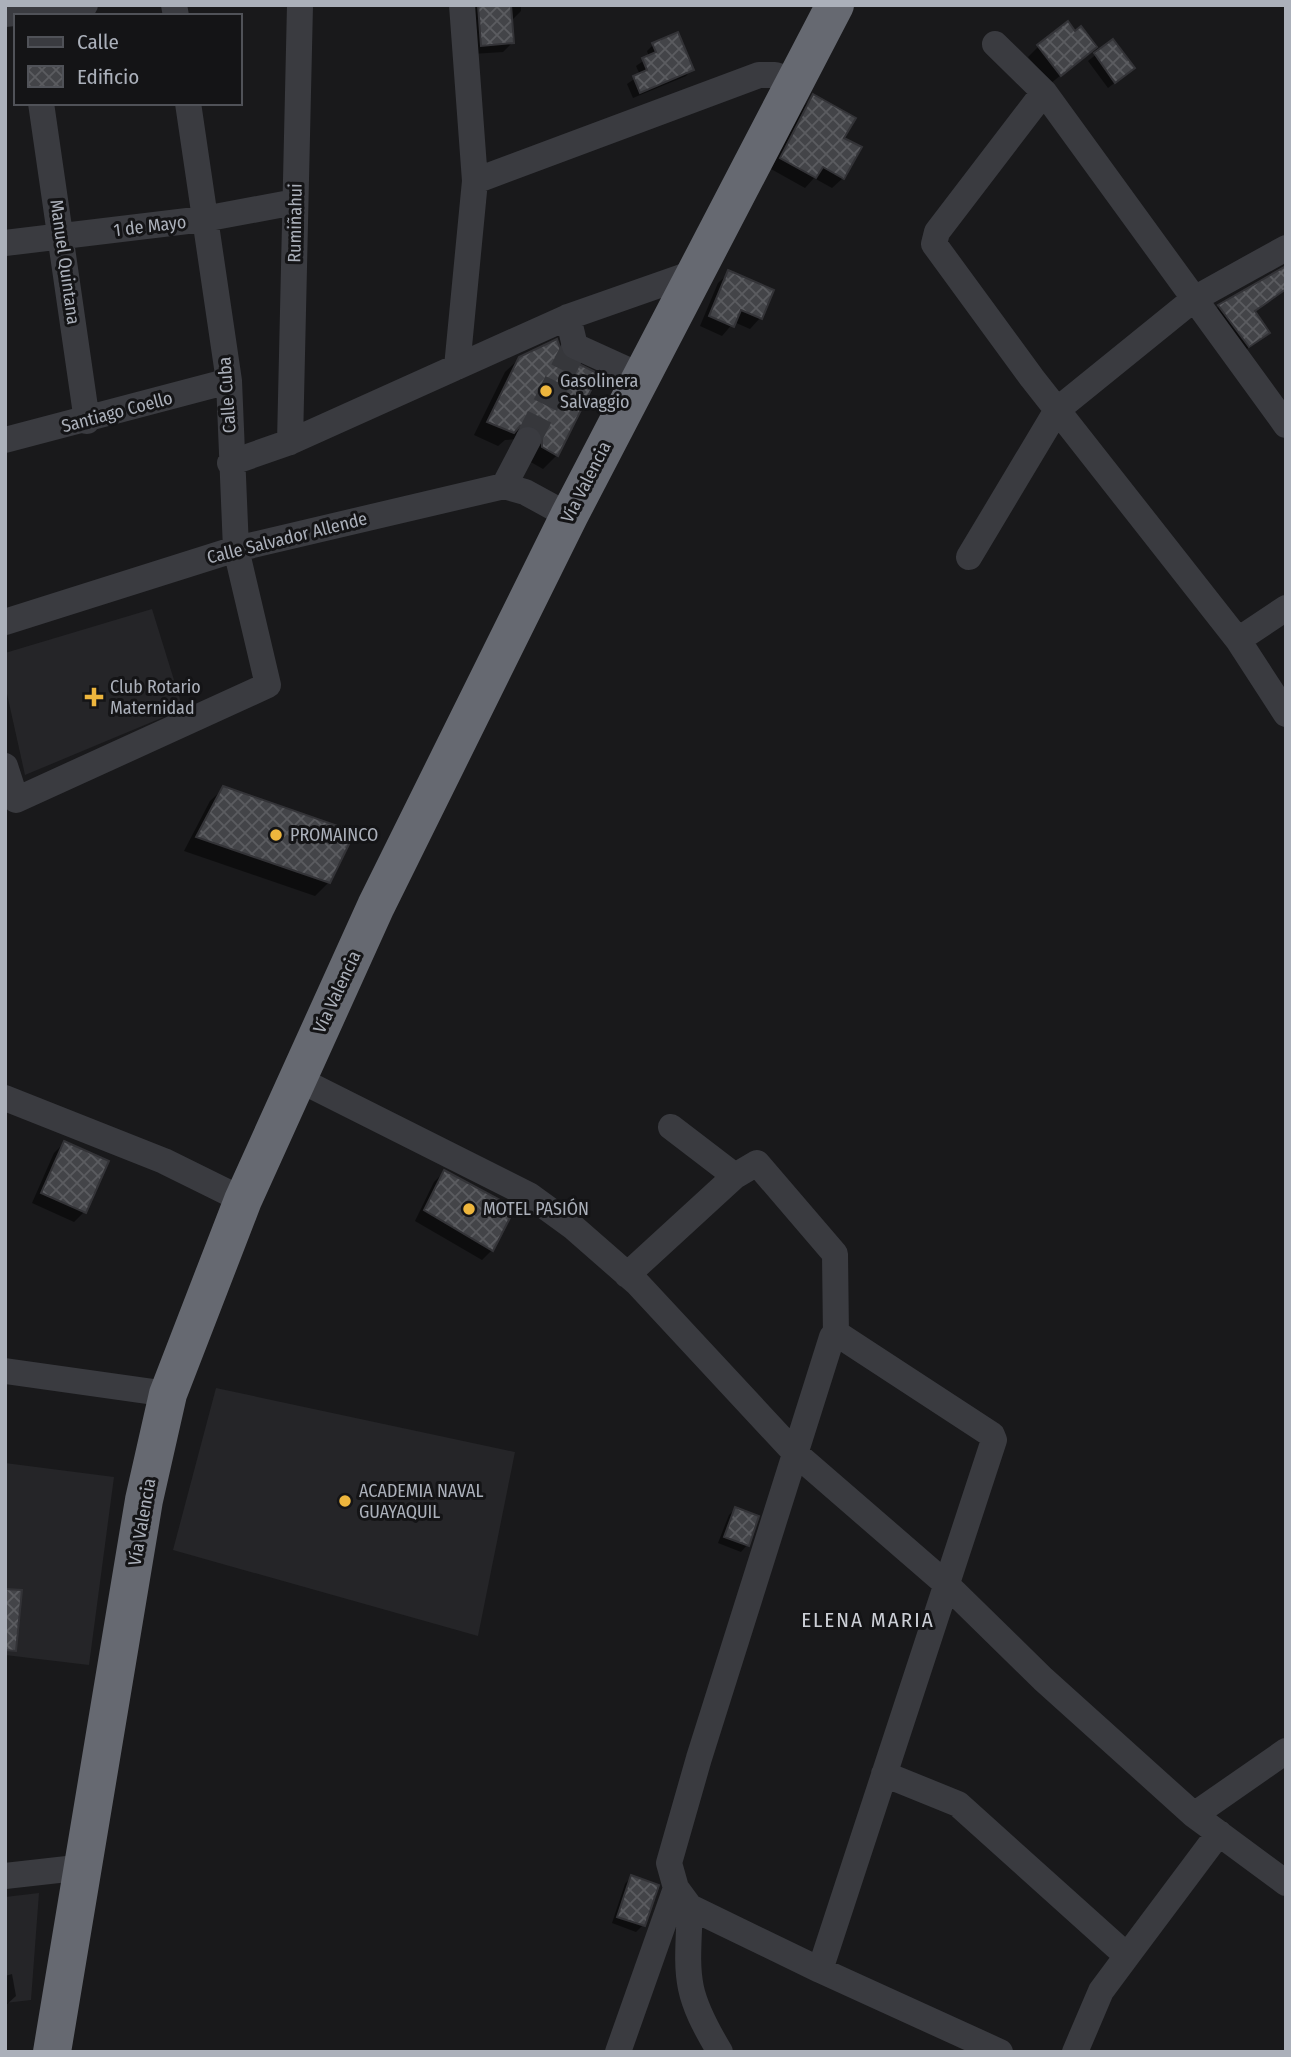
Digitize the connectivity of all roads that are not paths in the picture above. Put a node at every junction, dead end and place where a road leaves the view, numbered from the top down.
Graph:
1 (85, 5) edge
2 (300, 5) edge
3 (462, 5) edge
4 (835, 5) edge
5 (20, 14) edge
6 (995, 44) dead end
7 (796, 81) junction
8 (1044, 92) junction
9 (41, 105) edge
10 (188, 105) edge
11 (475, 181) junction
12 (295, 202) junction
13 (204, 219) junction
14 (62, 237) junction
15 (5, 243) edge
16 (1286, 248) edge
17 (699, 271) junction
18 (1194, 299) junction
19 (568, 317) junction
20 (457, 367) junction
21 (641, 376) junction
22 (229, 381) junction
23 (1057, 410) junction
24 (87, 421) junction
25 (1286, 425) edge
26 (5, 440) edge
27 (528, 440) tunnel mouth
28 (290, 442) junction
29 (230, 463) junction
30 (504, 486) junction
31 (569, 516) junction
32 (236, 549) junction
33 (970, 557) dead end
34 (1286, 608) edge
35 (5, 622) edge
36 (1238, 640) junction
37 (1286, 714) edge
38 (5, 766) edge
39 (298, 1079) junction
40 (5, 1098) edge
41 (671, 1127) dead end
42 (735, 1176) junction
43 (243, 1200) junction
44 (627, 1275) junction
45 (836, 1336) junction
46 (5, 1371) edge
47 (168, 1394) junction
48 (795, 1453) junction
49 (945, 1583) junction
50 (1286, 1751) edge
51 (884, 1774) junction
52 (1194, 1815) junction
53 (1219, 1833) junction
54 (85, 1867) junction
55 (5, 1876) edge
56 (1286, 1883) edge
57 (683, 1898) junction
58 (657, 1942) junction
59 (1126, 1956) junction
60 (820, 1970) junction
61 (697, 2013) junction
62 (52, 2052) edge
63 (618, 2052) edge
64 (720, 2052) edge
65 (1000, 2052) edge
66 (1075, 2052) edge

1 - 5 street
2 - 12 street, Rumiñahui
3 - 11 street
4 - 7 highway, Vía Valencia
6 - 8 street
7 - 11 street
7 - 17 highway, Vía Valencia
8 - 18 street
8 - 23 street
9 - 14 street, Manuel Quintana
10 - 13 street, Calle Cuba
11 - 20 street
12 - 13 street, 1 de Mayo
12 - 28 street, Rumiñahui
13 - 14 street, 1 de Mayo
13 - 22 street, Calle Cuba
14 - 15 street, 1 de Mayo
14 - 24 street, Manuel Quintana
16 - 18 street
17 - 19 street
17 - 21 highway, Vía Valencia
18 - 23 street
18 - 25 street
19 - 20 street
19 - 21 street
20 - 28 street
21 - 31 highway, Vía Valencia
22 - 24 street, Santiago Coello
22 - 29 street, Calle Cuba
23 - 33 street
23 - 36 street
24 - 26 street, Santiago Coello
27 - 30 street
28 - 29 street
29 - 32 street, Calle Cuba
30 - 31 street
30 - 32 street, Calle Salvador Allende
31 - 39 highway, Vía Valencia
32 - 35 street, Calle Salvador Allende
32 - 38 street, Calle Cuba
34 - 36 street
36 - 37 street
39 - 43 highway, Vía Valencia
39 - 44 street
40 - 43 street
41 - 42 street
42 - 44 street
42 - 45 street
43 - 47 highway, Vía Valencia
44 - 48 street
45 - 48 street
45 - 49 street
46 - 47 street
47 - 54 highway, Vía Valencia
48 - 49 street
48 - 57 street
49 - 51 street
49 - 52 street
50 - 52 street
51 - 59 street
51 - 60 street
52 - 53 street
53 - 56 street
53 - 59 street
54 - 55 street
54 - 62 highway, Vía Valencia
57 - 58 street
57 - 60 street
57 - 61 street
58 - 61 street
58 - 63 street
59 - 66 street
60 - 65 street
61 - 64 street

